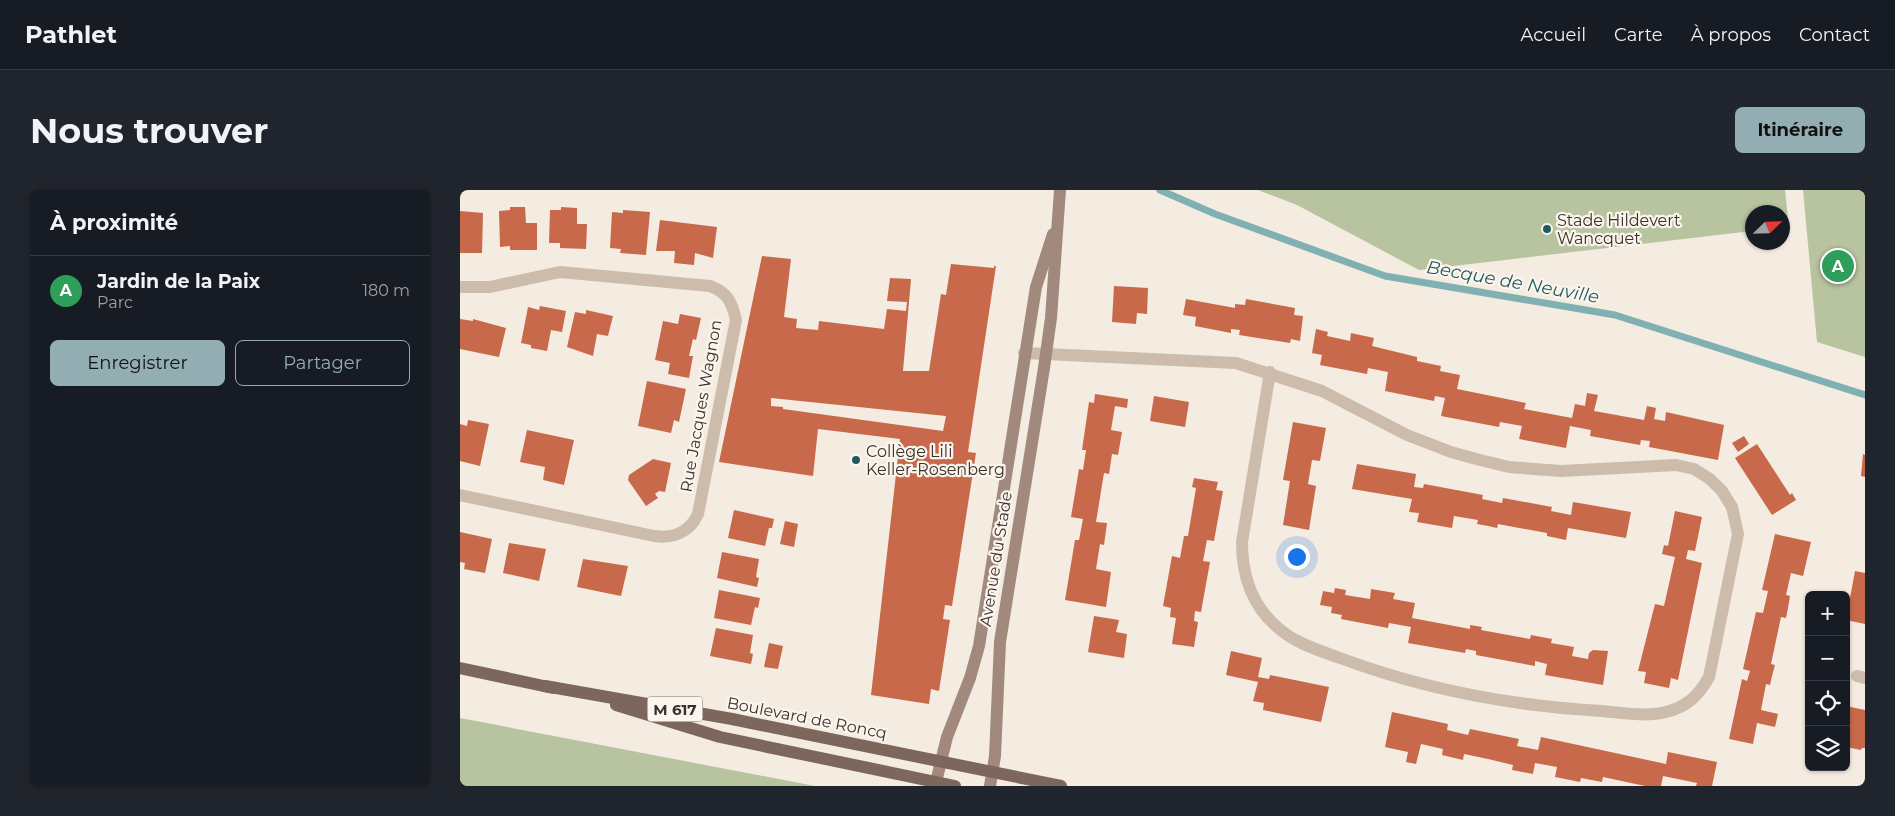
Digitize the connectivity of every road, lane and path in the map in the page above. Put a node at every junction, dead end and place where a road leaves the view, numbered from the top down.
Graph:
1 (1060, 190) edge
2 (1058, 219) junction
3 (460, 286) edge
4 (1024, 353) junction
5 (1046, 354) junction
6 (1270, 372) junction
7 (460, 495) edge
8 (460, 668) edge
9 (545, 686) junction
10 (941, 762) junction
11 (992, 771) junction
12 (936, 782) junction
13 (955, 786) edge
14 (990, 786) edge
15 (1061, 786) edge

1 - 2 main road, Avenue du Stade
2 - 4 main road
2 - 5 main road, Avenue du Stade
3 - 7 street, Rue Jacques Wagnon
4 - 5 street
4 - 10 main road
5 - 6 street
5 - 11 main road, Avenue du Stade
6 - 6 street
8 - 9 main road, Boulevard de Roncq / M 617
9 - 10 main road, Boulevard de Roncq / M 617
9 - 12 main road, Boulevard de Roncq / M 617
10 - 11 main road, Boulevard de Roncq / M 617
10 - 12 main road
11 - 14 main road, Avenue du Stade
11 - 15 main road, Boulevard de Roncq / M 617
12 - 13 main road, Boulevard de Roncq / M 617

